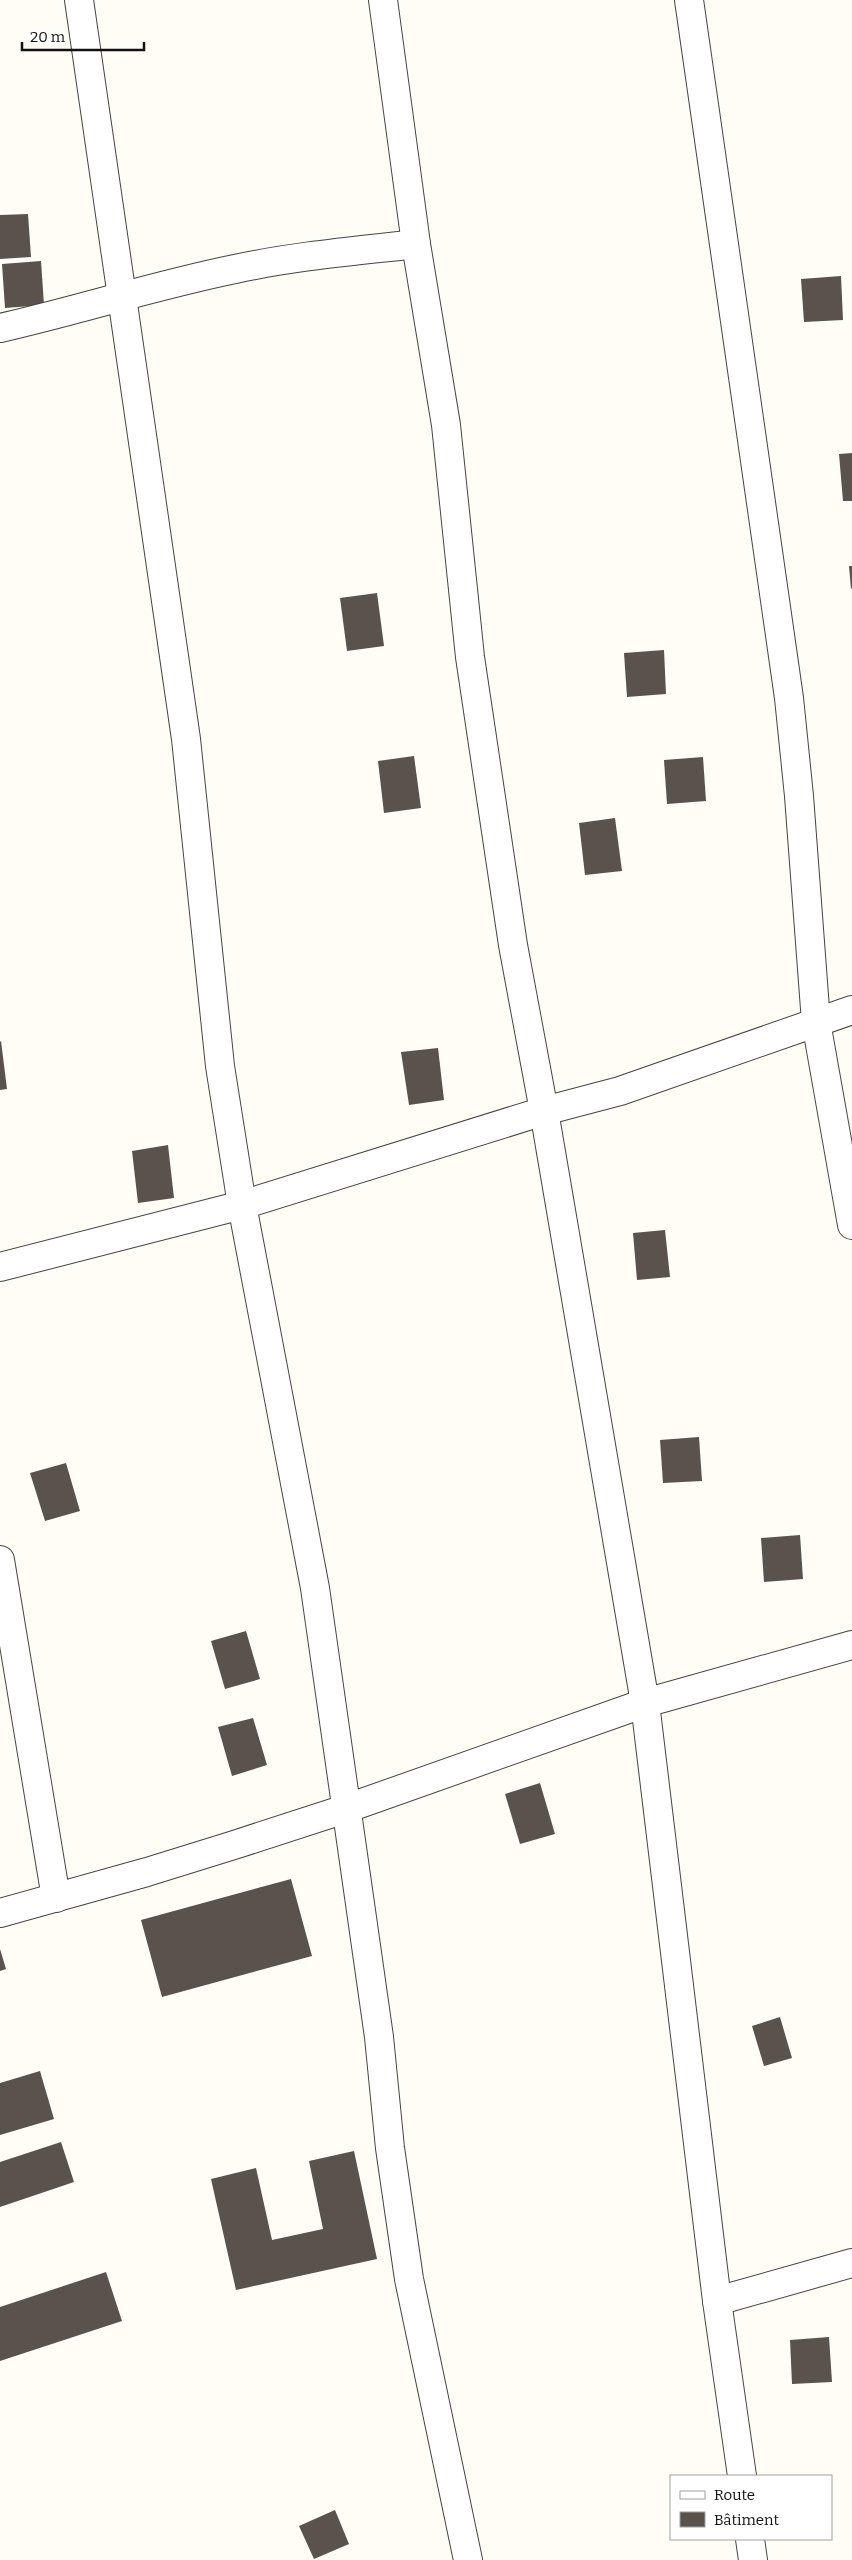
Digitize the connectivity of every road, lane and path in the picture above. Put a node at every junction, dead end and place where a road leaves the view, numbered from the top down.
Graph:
1 (79, 0) edge
2 (383, 0) edge
3 (689, 0) edge
4 (416, 244) junction
5 (123, 298) junction
6 (0, 328) edge
7 (852, 1010) edge
8 (816, 1022) junction
9 (544, 1111) junction
10 (242, 1205) junction
11 (852, 1226) edge
12 (0, 1267) edge
13 (0, 1560) edge
14 (852, 1645) edge
15 (645, 1704) junction
16 (345, 1809) junction
17 (56, 1898) junction
18 (0, 1913) edge
19 (852, 2263) edge
20 (717, 2301) junction
21 (742, 2475) edge
22 (750, 2540) edge
23 (468, 2560) edge
24 (754, 2560) edge

1 - 5 street
2 - 4 street
3 - 8 street
4 - 5 street
4 - 9 street
5 - 6 street
5 - 10 street
7 - 8 street
8 - 9 street
8 - 11 street
9 - 10 street
9 - 15 street
10 - 12 street
10 - 16 street
13 - 17 street
14 - 15 street
15 - 16 street
15 - 20 street
16 - 17 street
16 - 23 street
17 - 18 street
19 - 20 street
20 - 21 street
22 - 24 street

